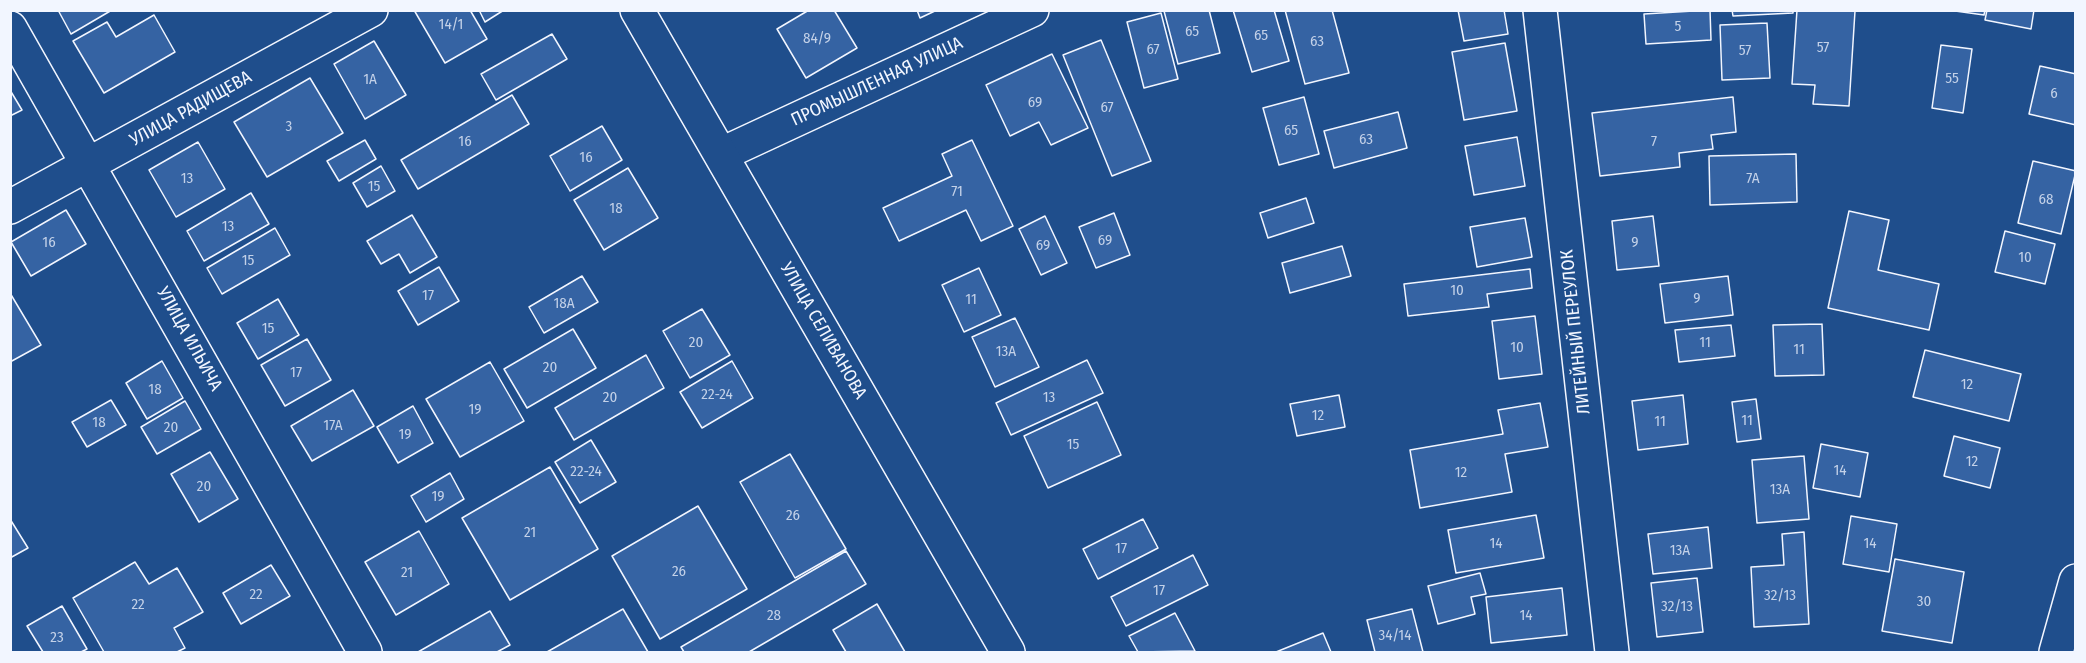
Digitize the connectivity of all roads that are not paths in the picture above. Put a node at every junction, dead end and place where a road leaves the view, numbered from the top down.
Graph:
1 (371, 10) edge
2 (637, 10) edge
3 (1032, 10) edge
4 (1540, 10) edge
5 (10, 28) edge
6 (722, 154) junction
7 (90, 164) junction
8 (10, 207) edge
9 (2076, 581) edge
10 (365, 652) edge
11 (1008, 652) edge
12 (1612, 652) edge
13 (2056, 652) edge

1 - 7 street, УЛИЦА РАДИЩЕВА
2 - 6 street, УЛИЦА СЕЛИВАНОВА
3 - 6 street, ПРОМЫШЛЕННАЯ УЛИЦА
4 - 12 street, ЛИТЕЙНЫЙ ПЕРЕУЛОК
5 - 7 street, УЛИЦА ИЛЬИЧА
6 - 11 street, УЛИЦА СЕЛИВАНОВА
7 - 8 street, УЛИЦА РАДИЩЕВА
7 - 10 street, УЛИЦА ИЛЬИЧА
9 - 13 street

